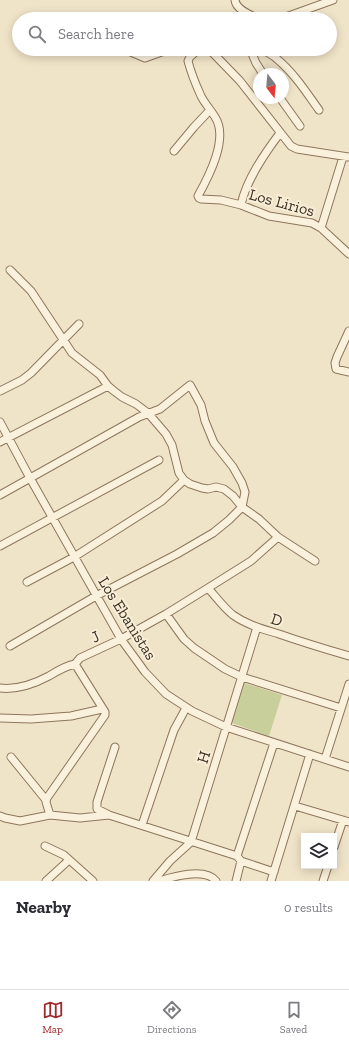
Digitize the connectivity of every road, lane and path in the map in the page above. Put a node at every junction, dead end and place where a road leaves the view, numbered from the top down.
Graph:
1 (235, 0) edge
2 (332, 0) edge
3 (246, 12) edge
4 (299, 12) edge
5 (141, 56) edge
6 (151, 56) edge
7 (191, 56) edge
8 (216, 56) edge
9 (253, 56) edge
10 (273, 56) edge
11 (259, 68) edge
12 (284, 104) edge
13 (210, 110) junction
14 (319, 110) dead end
15 (300, 126) dead end
16 (280, 133) junction
17 (174, 151) dead end
18 (346, 157) edge
19 (241, 205) junction
20 (321, 228) junction
21 (349, 254) edge
22 (10, 270) dead end
23 (79, 324) dead end
24 (349, 331) edge
25 (64, 340) junction
26 (349, 372) edge
27 (108, 386) junction
28 (0, 391) edge
29 (148, 413) junction
30 (0, 422) edge
31 (9, 438) junction
32 (0, 442) edge
33 (159, 460) dead end
34 (30, 478) junction
35 (184, 480) junction
36 (0, 496) edge
37 (242, 507) junction
38 (52, 517) junction
39 (278, 537) junction
40 (0, 546) edge
41 (74, 557) junction
42 (315, 562) dead end
43 (27, 582) dead end
44 (208, 588) junction
45 (96, 596) junction
46 (166, 614) junction
47 (257, 627) junction
48 (121, 639) junction
49 (10, 646) dead end
50 (349, 656) edge
51 (74, 664) junction
52 (242, 677) junction
53 (349, 684) edge
54 (0, 688) edge
55 (348, 693) edge
56 (186, 708) junction
57 (341, 708) junction
58 (102, 709) junction
59 (0, 718) edge
60 (226, 727) junction
61 (274, 743) junction
62 (115, 748) dead end
63 (310, 754) junction
64 (11, 756) dead end
65 (325, 759) junction
66 (349, 767) edge
67 (46, 800) junction
68 (295, 806) junction
69 (109, 815) junction
70 (0, 816) edge
71 (50, 816) junction
72 (346, 821) edge
73 (142, 825) junction
74 (337, 840) edge
75 (191, 842) junction
76 (45, 846) dead end
77 (239, 859) junction
78 (69, 860) junction
79 (327, 869) edge
80 (274, 872) junction
81 (46, 881) edge
82 (93, 881) edge
83 (153, 881) edge
84 (159, 881) edge
85 (216, 881) edge
86 (236, 881) edge
87 (271, 881) edge
88 (323, 881) edge

1 - 3 street
2 - 4 street
5 - 6 street
7 - 13 street
8 - 16 street
9 - 11 street
10 - 14 street
12 - 15 street
13 - 17 street
13 - 19 street, Los Lirios
16 - 18 street
16 - 19 street
18 - 20 street
19 - 20 street, Los Lirios
20 - 21 street, Los Lirios
22 - 25 street
23 - 25 street
24 - 26 street
25 - 27 street
25 - 28 street
27 - 29 street
27 - 31 street
29 - 34 street
29 - 35 street
29 - 37 street
30 - 31 street, Los Ebanistas
31 - 32 street
31 - 34 street, Los Ebanistas
33 - 38 street
34 - 36 street
34 - 38 street, Los Ebanistas
35 - 37 street
35 - 41 street
37 - 39 street
37 - 45 street
38 - 40 street
38 - 41 street, Los Ebanistas
39 - 42 street
39 - 44 street, J
41 - 43 street
41 - 45 street, Los Ebanistas
44 - 46 street, J
44 - 47 street, D
45 - 48 street, Los Ebanistas
45 - 49 street
46 - 48 street, J
46 - 52 street
47 - 50 street, D
47 - 52 street, H
48 - 51 street, J
48 - 56 street, Los Ebanistas
51 - 54 street, J
51 - 58 street
52 - 57 street
52 - 60 street, H
53 - 55 street
55 - 57 street
56 - 60 street, Los Ebanistas
56 - 73 street
57 - 65 street
58 - 59 street
58 - 67 street
60 - 61 street, Los Ebanistas
60 - 75 street, H
61 - 63 street, Los Ebanistas
61 - 77 street
62 - 69 street
63 - 65 street, Los Ebanistas
63 - 68 street
64 - 67 street
65 - 66 street, Los Ebanistas
67 - 71 street
68 - 72 street
68 - 80 street
69 - 71 street
69 - 73 street
70 - 71 street
72 - 74 street
73 - 75 street
75 - 77 street
75 - 83 street
76 - 78 street
77 - 80 street
77 - 86 street
78 - 81 street
78 - 82 street
79 - 88 street
80 - 87 street
84 - 85 street

